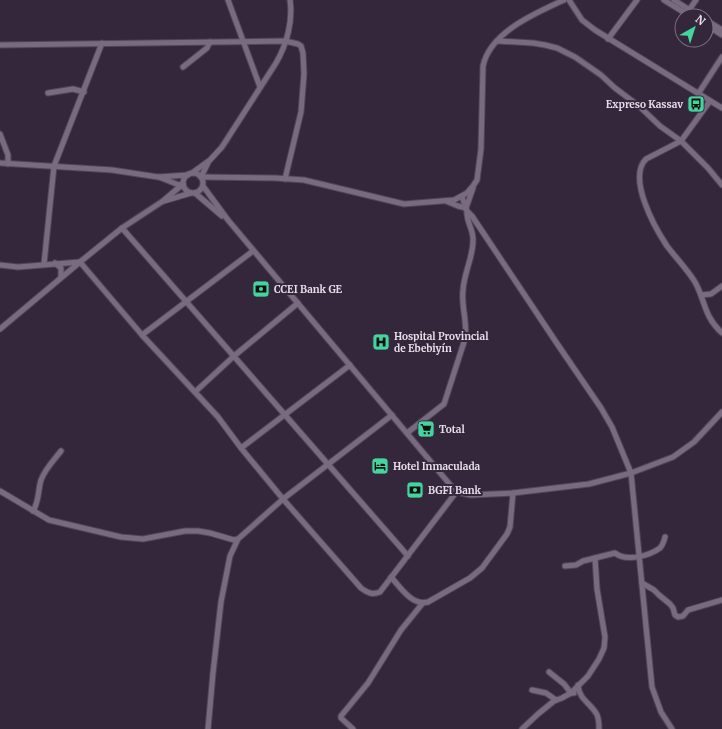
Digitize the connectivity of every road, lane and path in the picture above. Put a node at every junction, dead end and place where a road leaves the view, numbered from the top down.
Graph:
1 (290, 0) edge
2 (564, 0) edge
3 (569, 0) edge
4 (637, 0) edge
5 (664, 0) edge
6 (674, 0) edge
7 (227, 1) edge
8 (677, 8) edge
9 (686, 8) edge
10 (608, 39) junction
11 (243, 41) junction
12 (285, 41) junction
13 (497, 41) junction
14 (210, 42) junction
15 (102, 43) junction
16 (0, 44) edge
17 (722, 57) edge
18 (183, 67) dead end
19 (260, 87) junction
20 (84, 92) junction
21 (48, 93) dead end
22 (698, 94) junction
23 (710, 101) junction
24 (722, 108) edge
25 (0, 134) edge
26 (681, 141) junction
27 (210, 160) junction
28 (0, 163) edge
29 (8, 164) junction
30 (54, 166) junction
31 (190, 174) junction
32 (158, 177) junction
33 (285, 179) junction
34 (166, 180) junction
35 (202, 181) junction
36 (183, 184) junction
37 (722, 185) edge
38 (473, 186) junction
39 (193, 193) junction
40 (171, 194) junction
41 (462, 197) junction
42 (445, 200) junction
43 (163, 201) junction
44 (466, 209) junction
45 (228, 220) junction
46 (122, 228) junction
47 (253, 251) junction
48 (80, 262) junction
49 (55, 263) junction
50 (44, 264) junction
51 (0, 265) edge
52 (61, 277) junction
53 (722, 286) edge
54 (701, 295) junction
55 (186, 301) junction
56 (298, 304) junction
57 (0, 329) edge
58 (722, 333) edge
59 (142, 335) junction
60 (234, 356) junction
61 (350, 365) junction
62 (195, 392) junction
63 (722, 412) edge
64 (284, 414) junction
65 (392, 415) junction
66 (407, 433) junction
67 (241, 448) junction
68 (61, 451) dead end
69 (327, 464) junction
70 (631, 473) junction
71 (457, 491) junction
72 (0, 492) edge
73 (513, 494) junction
74 (284, 500) junction
75 (33, 511) junction
76 (665, 537) dead end
77 (238, 539) junction
78 (408, 556) junction
79 (639, 556) junction
80 (595, 558) junction
81 (566, 566) dead end
82 (391, 577) junction
83 (642, 583) junction
84 (722, 600) edge
85 (422, 604) junction
86 (549, 672) dead end
87 (578, 685) junction
88 (532, 690) dead end
89 (570, 693) junction
90 (579, 693) junction
91 (556, 700) junction
92 (208, 729) edge
93 (353, 729) edge
94 (522, 729) edge
95 (599, 729) edge
96 (672, 729) edge

1 - 12 street
2 - 13 street
3 - 10 street
4 - 10 street
5 - 8 street
6 - 9 street
7 - 11 street
10 - 22 street
11 - 12 street
11 - 14 street
11 - 19 street
12 - 19 street
12 - 33 street
13 - 26 street
13 - 38 street
14 - 15 street
14 - 18 street
15 - 16 street
15 - 20 street
17 - 22 street
19 - 27 street
20 - 21 street
20 - 30 street
22 - 23 street
23 - 24 street
23 - 26 street
25 - 29 street
26 - 37 street
26 - 54 street
27 - 31 street
27 - 35 street
28 - 29 street
29 - 30 street
30 - 32 street
30 - 50 street
31 - 32 street
31 - 35 street
31 - 36 street
32 - 34 street
33 - 35 street
33 - 42 street
34 - 36 street
34 - 40 street
35 - 39 street
35 - 45 street
36 - 39 street
36 - 40 street
38 - 41 street
38 - 44 street
39 - 43 street
39 - 45 street
40 - 43 street
41 - 42 street
41 - 44 street
42 - 44 street
43 - 46 street
44 - 66 street
44 - 70 street
45 - 47 street
46 - 48 street
46 - 55 street
47 - 55 street
47 - 56 street
48 - 49 street
48 - 52 street
48 - 59 street
49 - 50 street
49 - 52 street
50 - 51 street
52 - 57 street
53 - 54 street
54 - 58 street
55 - 59 street
55 - 60 street
56 - 60 street
56 - 61 street
59 - 62 street
60 - 62 street
60 - 64 street
61 - 64 street
61 - 65 street
62 - 67 street
63 - 70 street
64 - 67 street
64 - 69 street
65 - 66 street
65 - 69 street
66 - 71 street
67 - 74 street
68 - 75 street
69 - 74 street
69 - 78 street
70 - 73 street
70 - 79 street
71 - 73 street
71 - 78 street
72 - 75 street
73 - 85 street
74 - 77 street
74 - 82 street
75 - 77 street
76 - 79 street
77 - 92 street
78 - 82 street
79 - 80 street
79 - 83 street
80 - 81 street
80 - 87 street
82 - 85 street
83 - 84 street
83 - 96 street
85 - 93 street
86 - 89 street
87 - 89 street
87 - 90 street
88 - 91 street
89 - 90 street
89 - 91 street
90 - 95 street
91 - 94 street

